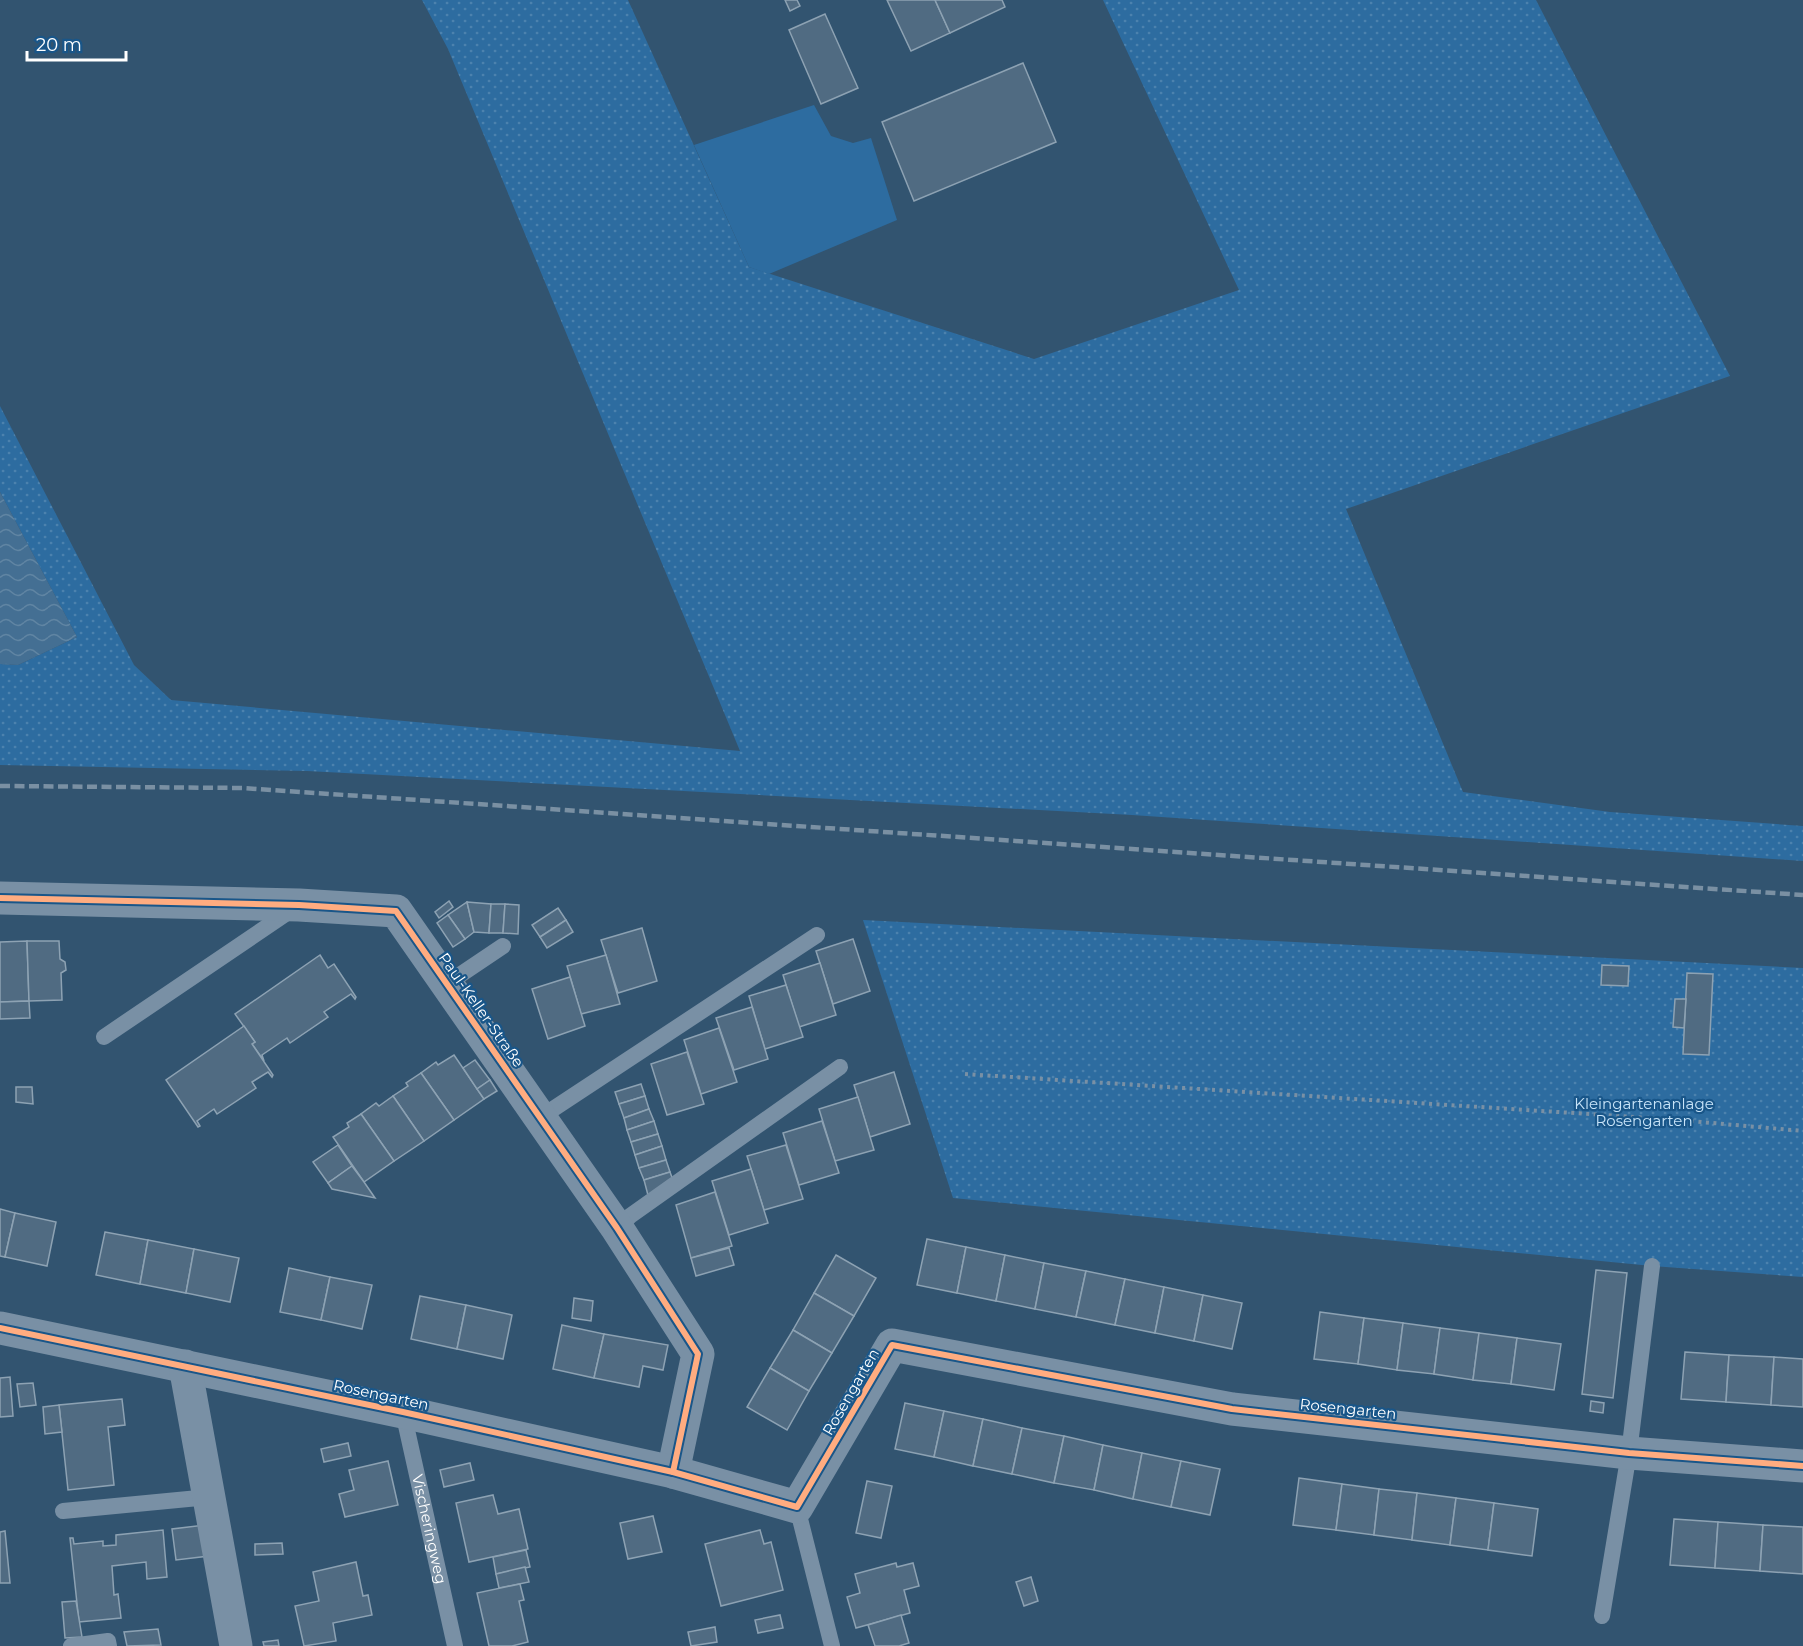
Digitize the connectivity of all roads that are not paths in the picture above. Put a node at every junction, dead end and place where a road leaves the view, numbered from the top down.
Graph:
1 (0, 898) edge
2 (299, 905) junction
3 (817, 935) dead end
4 (503, 945) dead end
5 (448, 983) junction
6 (104, 1037) dead end
7 (840, 1067) dead end
8 (541, 1118) junction
9 (617, 1228) junction
10 (1652, 1266) dead end
11 (0, 1328) edge
12 (185, 1366) junction
13 (403, 1412) junction
14 (1629, 1453) junction
15 (1803, 1466) edge
16 (673, 1472) junction
17 (209, 1497) junction
18 (797, 1507) junction
19 (63, 1510) dead end
20 (1602, 1616) dead end
21 (71, 1646) edge
22 (109, 1646) edge
23 (236, 1646) edge
24 (455, 1646) edge
25 (832, 1646) edge

1 - 2 street, Paul-Keller-Straße
2 - 5 street, Paul-Keller-Straße
2 - 6 lane
3 - 8 lane
4 - 5 lane
5 - 8 street, Paul-Keller-Straße
7 - 9 lane
8 - 9 street, Paul-Keller-Straße
9 - 16 street, Paul-Keller-Straße
10 - 14 lane
11 - 12 street, Rosengarten
12 - 13 street, Rosengarten
12 - 17 street
13 - 16 street, Rosengarten
13 - 24 lane, Vischeringweg
14 - 15 street, Rosengarten
14 - 18 street, Rosengarten
14 - 20 lane
16 - 18 street, Rosengarten
17 - 19 lane
17 - 23 street
18 - 25 lane
21 - 22 lane

